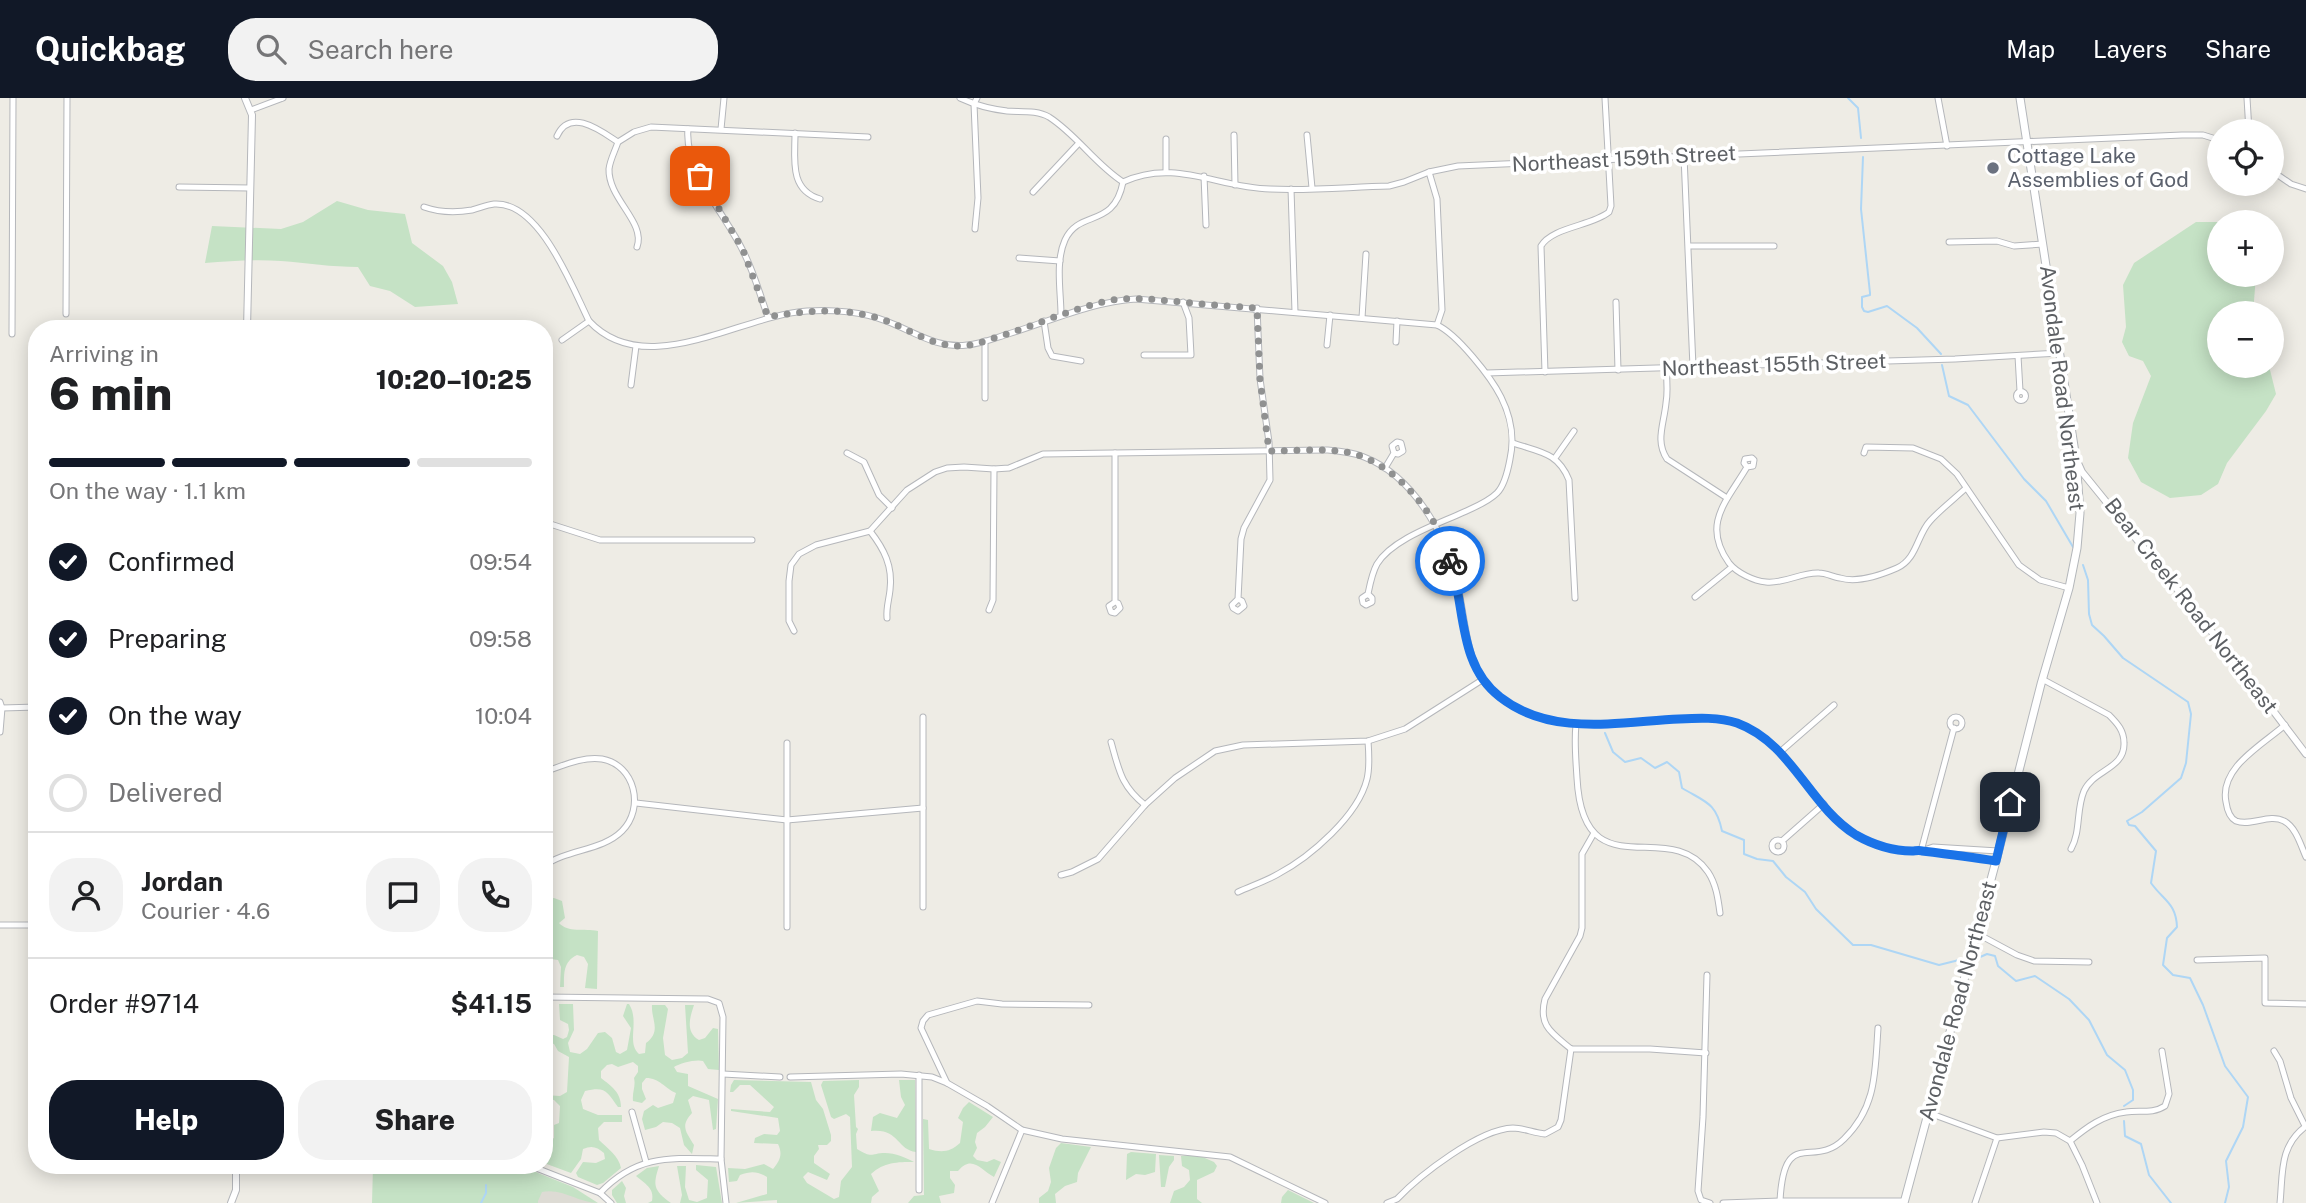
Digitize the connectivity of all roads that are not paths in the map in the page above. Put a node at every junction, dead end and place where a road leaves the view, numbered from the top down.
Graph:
1 (13, 98) edge
2 (67, 98) edge
3 (245, 98) edge
4 (284, 98) edge
5 (724, 98) edge
6 (960, 98) edge
7 (1605, 98) edge
8 (1938, 98) edge
9 (2020, 98) edge
10 (2247, 98) edge
11 (976, 101) edge
12 (251, 110) junction
13 (2248, 119) edge
14 (688, 129) junction
15 (721, 129) junction
16 (795, 133) junction
17 (1234, 135) dead end
18 (1307, 135) dead end
19 (557, 136) dead end
20 (2207, 136) edge
21 (868, 137) dead end
22 (1166, 139) dead end
23 (618, 142) junction
24 (2028, 142) junction
25 (1079, 143) junction
26 (1947, 146) junction
27 (1684, 156) junction
28 (1609, 161) junction
29 (1167, 172) junction
30 (1429, 172) junction
31 (1204, 176) junction
32 (2284, 179) edge
33 (1123, 182) junction
34 (1235, 185) junction
35 (179, 187) dead end
36 (250, 188) junction
37 (1312, 188) junction
38 (1291, 189) junction
39 (2306, 189) edge
40 (1033, 192) dead end
41 (820, 199) dead end
42 (424, 206) dead end
43 (1206, 225) dead end
44 (975, 229) dead end
45 (1949, 242) dead end
46 (2043, 244) junction
47 (1689, 246) junction
48 (1774, 246) dead end
49 (637, 247) dead end
50 (1366, 254) dead end
51 (1019, 258) dead end
52 (1060, 261) junction
53 (1183, 302) junction
54 (1616, 302) dead end
55 (1257, 308) junction
56 (1295, 312) junction
57 (66, 314) dead end
58 (1061, 315) junction
59 (1330, 315) junction
60 (768, 317) junction
61 (1362, 318) junction
62 (247, 320) edge
63 (589, 321) junction
64 (1044, 321) junction
65 (1397, 321) junction
66 (1440, 326) junction
67 (12, 334) dead end
68 (562, 340) dead end
69 (985, 341) junction
70 (1396, 342) dead end
71 (1327, 345) dead end
72 (636, 346) junction
73 (2060, 353) junction
74 (1144, 355) dead end
75 (2018, 356) junction
76 (1081, 360) dead end
77 (1693, 367) junction
78 (1666, 369) junction
79 (1618, 370) junction
80 (1545, 372) junction
81 (1487, 373) junction
82 (631, 386) dead end
83 (2020, 391) dead end
84 (985, 398) dead end
85 (1574, 431) dead end
86 (1513, 443) junction
87 (1269, 451) junction
88 (847, 453) dead end
89 (1115, 453) junction
90 (1394, 453) dead end
91 (1864, 453) dead end
92 (1555, 458) junction
93 (2076, 458) junction
94 (1747, 467) dead end
95 (1385, 468) junction
96 (994, 469) junction
97 (1966, 488) junction
98 (1727, 498) junction
99 (892, 508) junction
100 (553, 525) edge
101 (1435, 525) junction
102 (870, 531) junction
103 (752, 540) dead end
104 (1732, 567) junction
105 (2069, 588) junction
106 (1368, 594) dead end
107 (1695, 597) dead end
108 (1574, 598) dead end
109 (1238, 600) dead end
110 (1115, 602) dead end
111 (989, 610) dead end
112 (887, 618) dead end
113 (794, 631) dead end
114 (2042, 679) junction
115 (1482, 680) junction
116 (1, 705) edge
117 (1834, 705) dead end
118 (28, 707) edge
119 (923, 717) dead end
120 (1576, 725) junction
121 (2285, 725) junction
122 (1954, 729) dead end
123 (0, 732) edge
124 (1368, 741) junction
125 (1111, 742) dead end
126 (787, 743) dead end
127 (1780, 752) junction
128 (2306, 754) edge
129 (553, 769) edge
130 (636, 803) junction
131 (1824, 804) junction
132 (1145, 805) junction
133 (923, 808) junction
134 (788, 820) junction
135 (1594, 833) junction
136 (1782, 841) dead end
137 (2071, 849) dead end
138 (1921, 850) junction
139 (1998, 850) junction
140 (2306, 858) edge
141 (1996, 861) junction
142 (553, 862) edge
143 (1061, 875) dead end
144 (1238, 892) dead end
145 (923, 907) dead end
146 (1720, 913) dead end
147 (0, 925) edge
148 (28, 925) edge
149 (787, 927) dead end
150 (1976, 933) junction
151 (2197, 960) dead end
152 (2089, 962) dead end
153 (1707, 975) dead end
154 (553, 997) edge
155 (2306, 1004) edge
156 (1089, 1005) dead end
157 (1878, 1028) dead end
158 (1572, 1049) junction
159 (2162, 1051) dead end
160 (2274, 1051) dead end
161 (1706, 1053) junction
162 (723, 1074) junction
163 (919, 1075) junction
164 (780, 1076) dead end
165 (790, 1077) dead end
166 (947, 1083) junction
167 (632, 1112) dead end
168 (1929, 1113) junction
169 (2306, 1126) edge
170 (1022, 1130) junction
171 (1997, 1138) junction
172 (2070, 1141) junction
173 (721, 1159) junction
174 (646, 1162) junction
175 (236, 1174) edge
176 (551, 1174) edge
177 (919, 1190) dead end
178 (600, 1193) junction
179 (1396, 1201) edge
180 (1780, 1201) junction
181 (1904, 1202) edge
182 (231, 1203) edge
183 (611, 1203) edge
184 (726, 1203) edge
185 (992, 1203) edge
186 (1325, 1203) edge
187 (1387, 1203) edge
188 (1710, 1203) edge
189 (1724, 1203) edge
190 (1731, 1203) edge
191 (1975, 1203) edge
192 (2097, 1203) edge
193 (2280, 1203) edge

1 - 67 street
2 - 57 street
3 - 12 street
4 - 12 street
5 - 15 street
6 - 11 street
7 - 28 street
8 - 26 street
9 - 24 main road, Avondale Road Northeast
10 - 13 street
11 - 25 street
11 - 44 street
12 - 36 street
14 - 15 street
14 - 23 street
14 - 60 street
15 - 16 street
16 - 21 street
16 - 41 street
17 - 34 street
18 - 37 street
19 - 23 street
20 - 24 street, Northeast 159th Street
22 - 29 street
23 - 49 street
24 - 26 street, Northeast 159th Street
24 - 46 main road, Avondale Road Northeast
25 - 33 street
25 - 40 street
26 - 27 street, Northeast 159th Street
27 - 28 street, Northeast 159th Street
27 - 47 street
28 - 30 street, Northeast 159th Street
28 - 80 street
29 - 31 street, Northeast 159th Street
29 - 33 street, Northeast 159th Street
30 - 37 street, Northeast 159th Street
30 - 66 street
31 - 34 street, Northeast 159th Street
31 - 43 street
32 - 39 street
33 - 52 street
34 - 38 street, Northeast 159th Street
35 - 36 street
36 - 62 street
37 - 38 street, Northeast 159th Street
38 - 56 street
42 - 63 street
45 - 46 street
46 - 73 main road, Avondale Road Northeast
47 - 48 street
47 - 77 street
50 - 61 street
51 - 52 street
52 - 58 street
53 - 55 street
53 - 58 street
53 - 74 street
54 - 79 street
55 - 56 street
55 - 87 street
56 - 59 street
58 - 64 street
59 - 61 street
59 - 71 street
60 - 69 street
60 - 72 street
61 - 65 street
63 - 68 street
63 - 72 street
64 - 69 street
64 - 76 street
65 - 66 street
65 - 70 street
66 - 81 street
69 - 84 street
72 - 82 street
73 - 75 street, Northeast 155th Street
73 - 93 main road, Avondale Road Northeast
75 - 77 street, Northeast 155th Street
75 - 83 street
77 - 78 street, Northeast 155th Street
78 - 79 street, Northeast 155th Street
78 - 98 street
79 - 80 street, Northeast 155th Street
80 - 81 street, Northeast 155th Street
81 - 86 street
85 - 92 street
86 - 92 street
86 - 101 street
87 - 89 street
87 - 95 street
87 - 109 street
88 - 99 street
89 - 96 street
89 - 110 street
90 - 95 street
91 - 97 street
92 - 108 street
93 - 105 main road, Avondale Road Northeast
93 - 121 street, Bear Creek Road Northeast
94 - 98 street
95 - 101 street
96 - 99 street
96 - 111 street
97 - 104 street
97 - 105 street
98 - 104 street
99 - 102 street
100 - 103 street
101 - 106 street
101 - 115 street
102 - 112 street
102 - 113 street
104 - 107 street
105 - 114 main road, Avondale Road Northeast
114 - 137 street
114 - 139 main road, Avondale Road Northeast
115 - 120 street
115 - 124 street
116 - 118 street
116 - 123 street
117 - 127 street
119 - 133 street
120 - 127 street
120 - 135 street
121 - 128 street, Bear Creek Road Northeast
121 - 140 street
122 - 138 street
124 - 132 street
124 - 144 street
125 - 132 street
126 - 134 street
127 - 131 street
129 - 130 street
130 - 134 street
130 - 142 street
131 - 136 street
131 - 138 street
132 - 143 street
133 - 134 street
133 - 145 street
134 - 149 street
135 - 146 street
135 - 158 street
138 - 139 street
138 - 141 street
139 - 141 main road, Avondale Road Northeast
141 - 150 main road, Avondale Road Northeast
147 - 148 street
150 - 152 street
150 - 168 main road, Avondale Road Northeast
151 - 155 street
153 - 161 street
154 - 162 street
156 - 166 street
157 - 180 street
158 - 161 street
158 - 179 street
159 - 172 street
160 - 169 street
161 - 188 street
162 - 164 street
162 - 173 street
163 - 165 street
163 - 166 street
163 - 177 street
166 - 170 street
167 - 174 street
168 - 171 street
168 - 181 main road, Avondale Road Northeast
169 - 193 street
170 - 185 street
170 - 186 street
171 - 172 street
171 - 191 street
172 - 192 street
173 - 174 street
173 - 184 street
174 - 178 street
175 - 182 street
176 - 178 street
178 - 183 street
179 - 187 street
180 - 181 street
180 - 190 street
189 - 190 street

